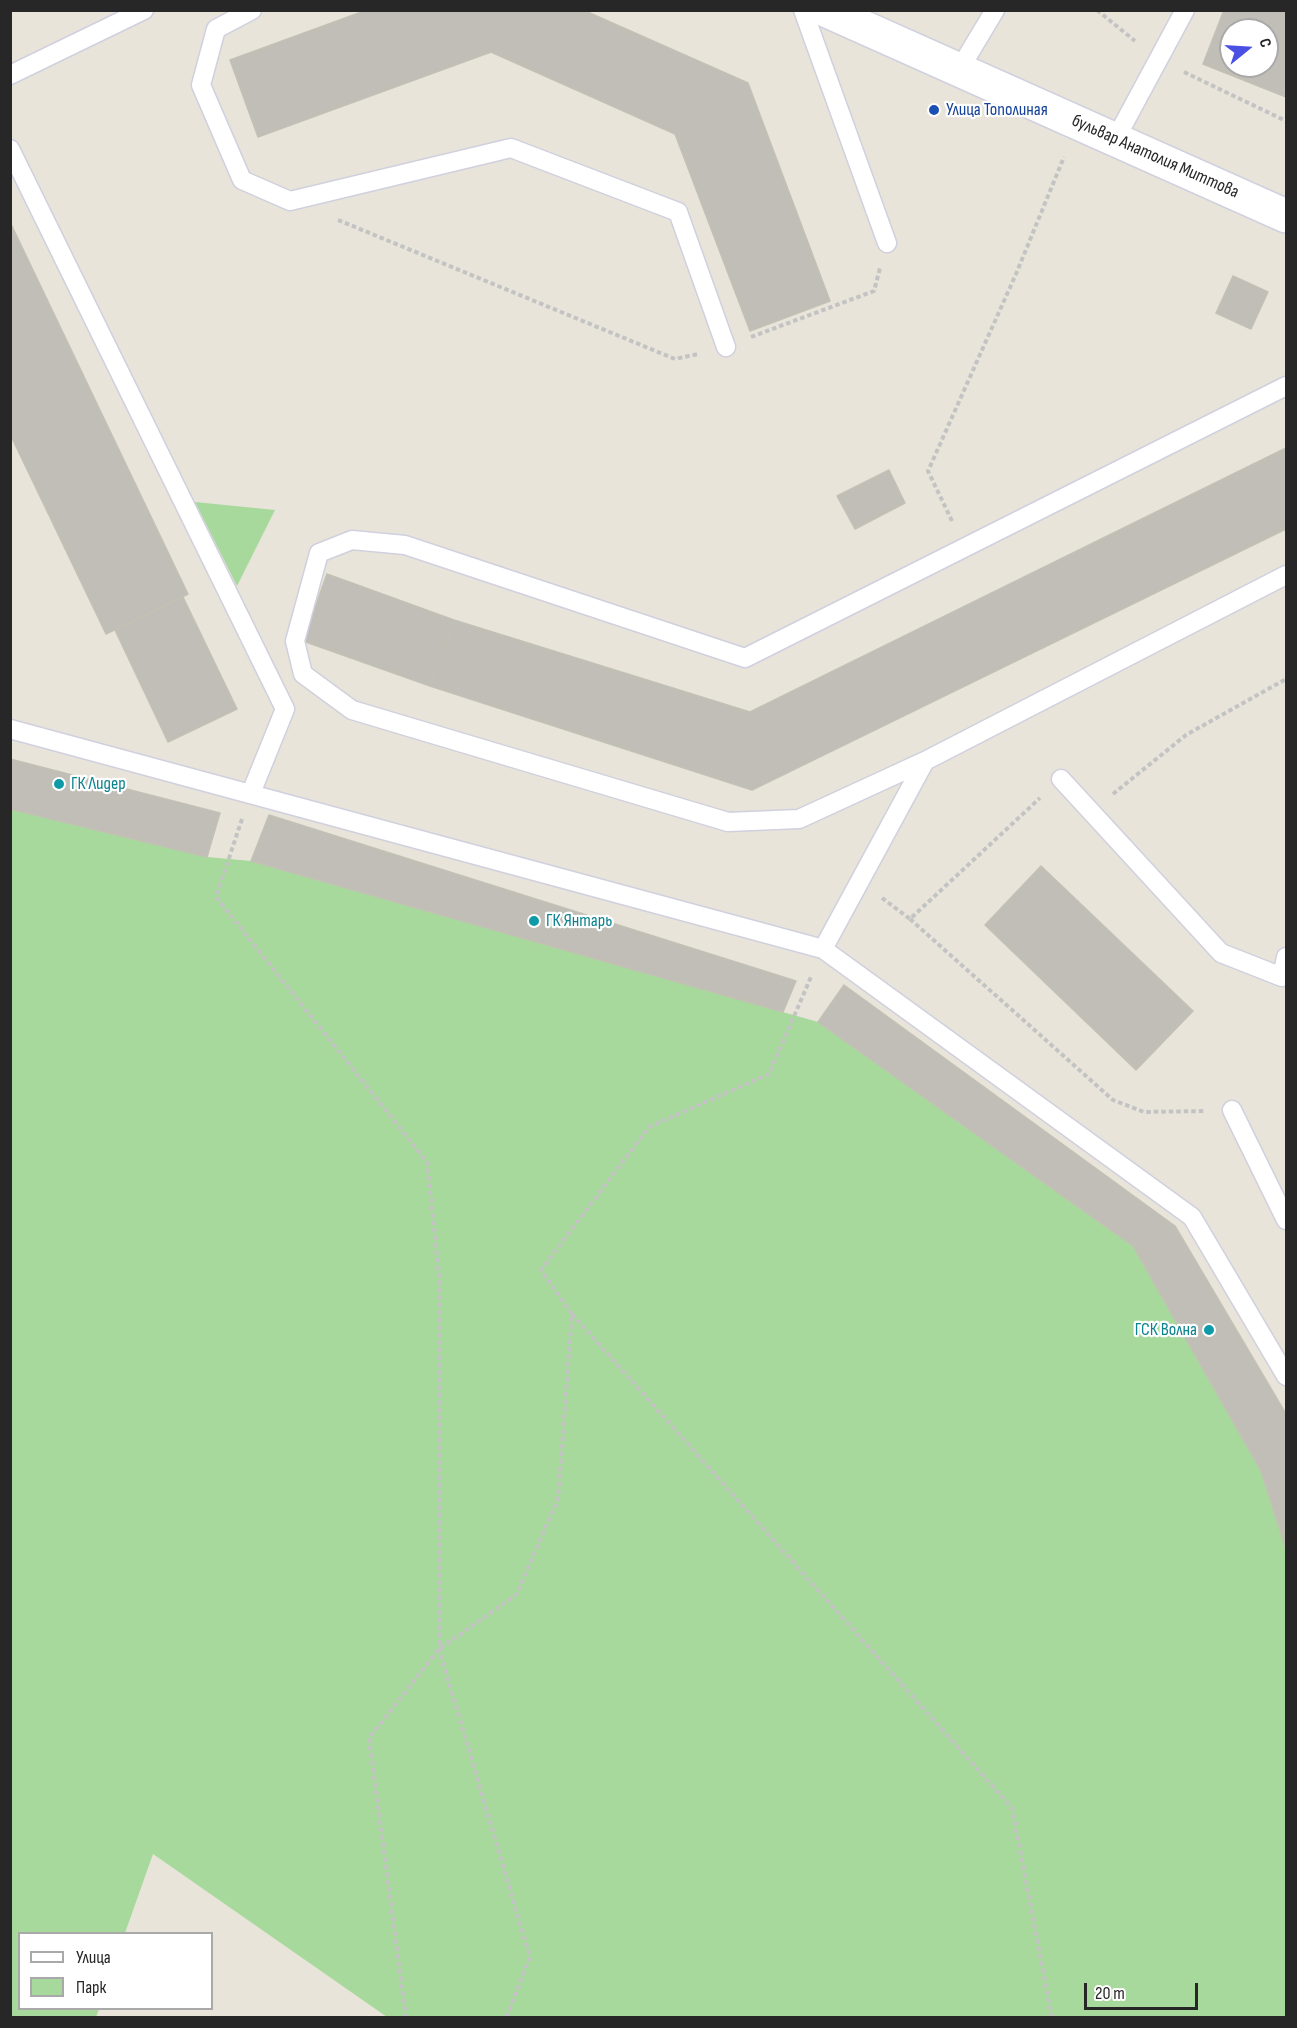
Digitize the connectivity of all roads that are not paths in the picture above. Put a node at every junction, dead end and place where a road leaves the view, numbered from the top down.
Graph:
1 (144, 10) edge
2 (252, 10) edge
3 (802, 10) edge
4 (825, 10) edge
5 (995, 10) edge
6 (1185, 10) edge
7 (959, 70) junction
8 (10, 75) edge
9 (1115, 140) junction
10 (10, 149) edge
11 (1287, 216) edge
12 (887, 243) road end
13 (726, 346) road end
14 (1287, 386) edge
15 (1287, 575) edge
16 (10, 729) edge
17 (925, 761) junction
18 (1061, 779) road end
19 (251, 793) junction
20 (823, 949) junction
21 (1287, 957) edge
22 (1232, 1110) road end
23 (1287, 1220) edge
24 (1287, 1376) edge

1 - 8 lane
2 - 13 lane
3 - 12 lane
4 - 7 street, бульвар Анатолия Миттова
5 - 7 lane
6 - 9 lane
7 - 9 street, бульвар Анатолия Миттова
9 - 11 street, бульвар Анатолия Миттова
10 - 19 lane
14 - 17 lane
15 - 17 lane
16 - 19 lane
17 - 20 lane
18 - 21 lane
19 - 20 lane
20 - 24 lane
22 - 23 lane

